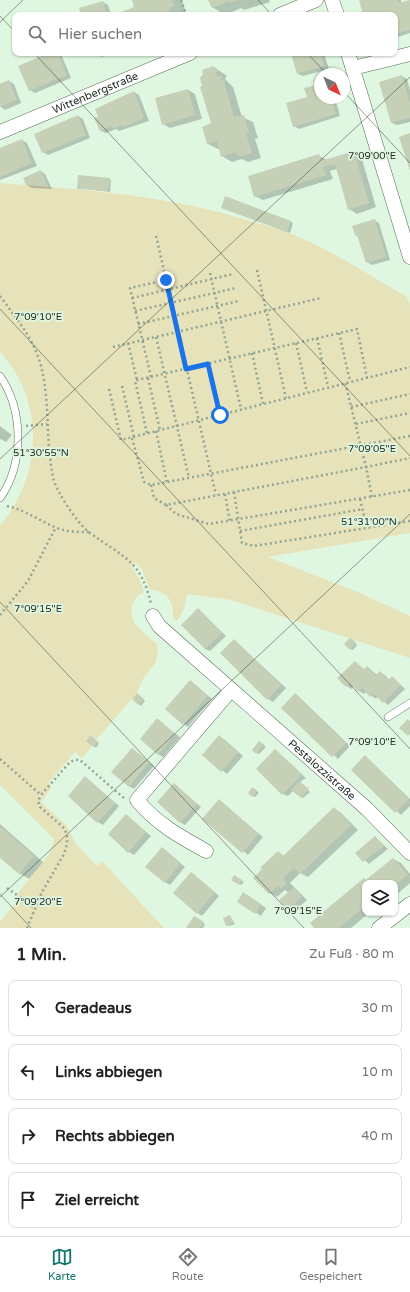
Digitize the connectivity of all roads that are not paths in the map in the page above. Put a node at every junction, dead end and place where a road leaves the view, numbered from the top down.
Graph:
1 (316, 0) edge
2 (332, 0) edge
3 (287, 12) edge
4 (336, 12) edge
5 (410, 54) edge
6 (183, 56) edge
7 (349, 56) edge
8 (353, 68) junction
9 (0, 132) edge
10 (410, 257) edge
11 (0, 376) edge
12 (0, 498) edge
13 (153, 616) road end
14 (231, 690) junction
15 (408, 707) edge
16 (388, 717) dead end
17 (206, 851) dead end
18 (410, 853) edge
19 (410, 904) edge
20 (379, 928) edge

1 - 3 street
2 - 4 street
5 - 8 street
6 - 9 street, Wittenbergstraße
7 - 8 street
8 - 10 street
11 - 12 lane
13 - 14 street, Pestalozzistraße
14 - 17 street
14 - 18 street, Pestalozzistraße
15 - 16 lane
19 - 20 street

